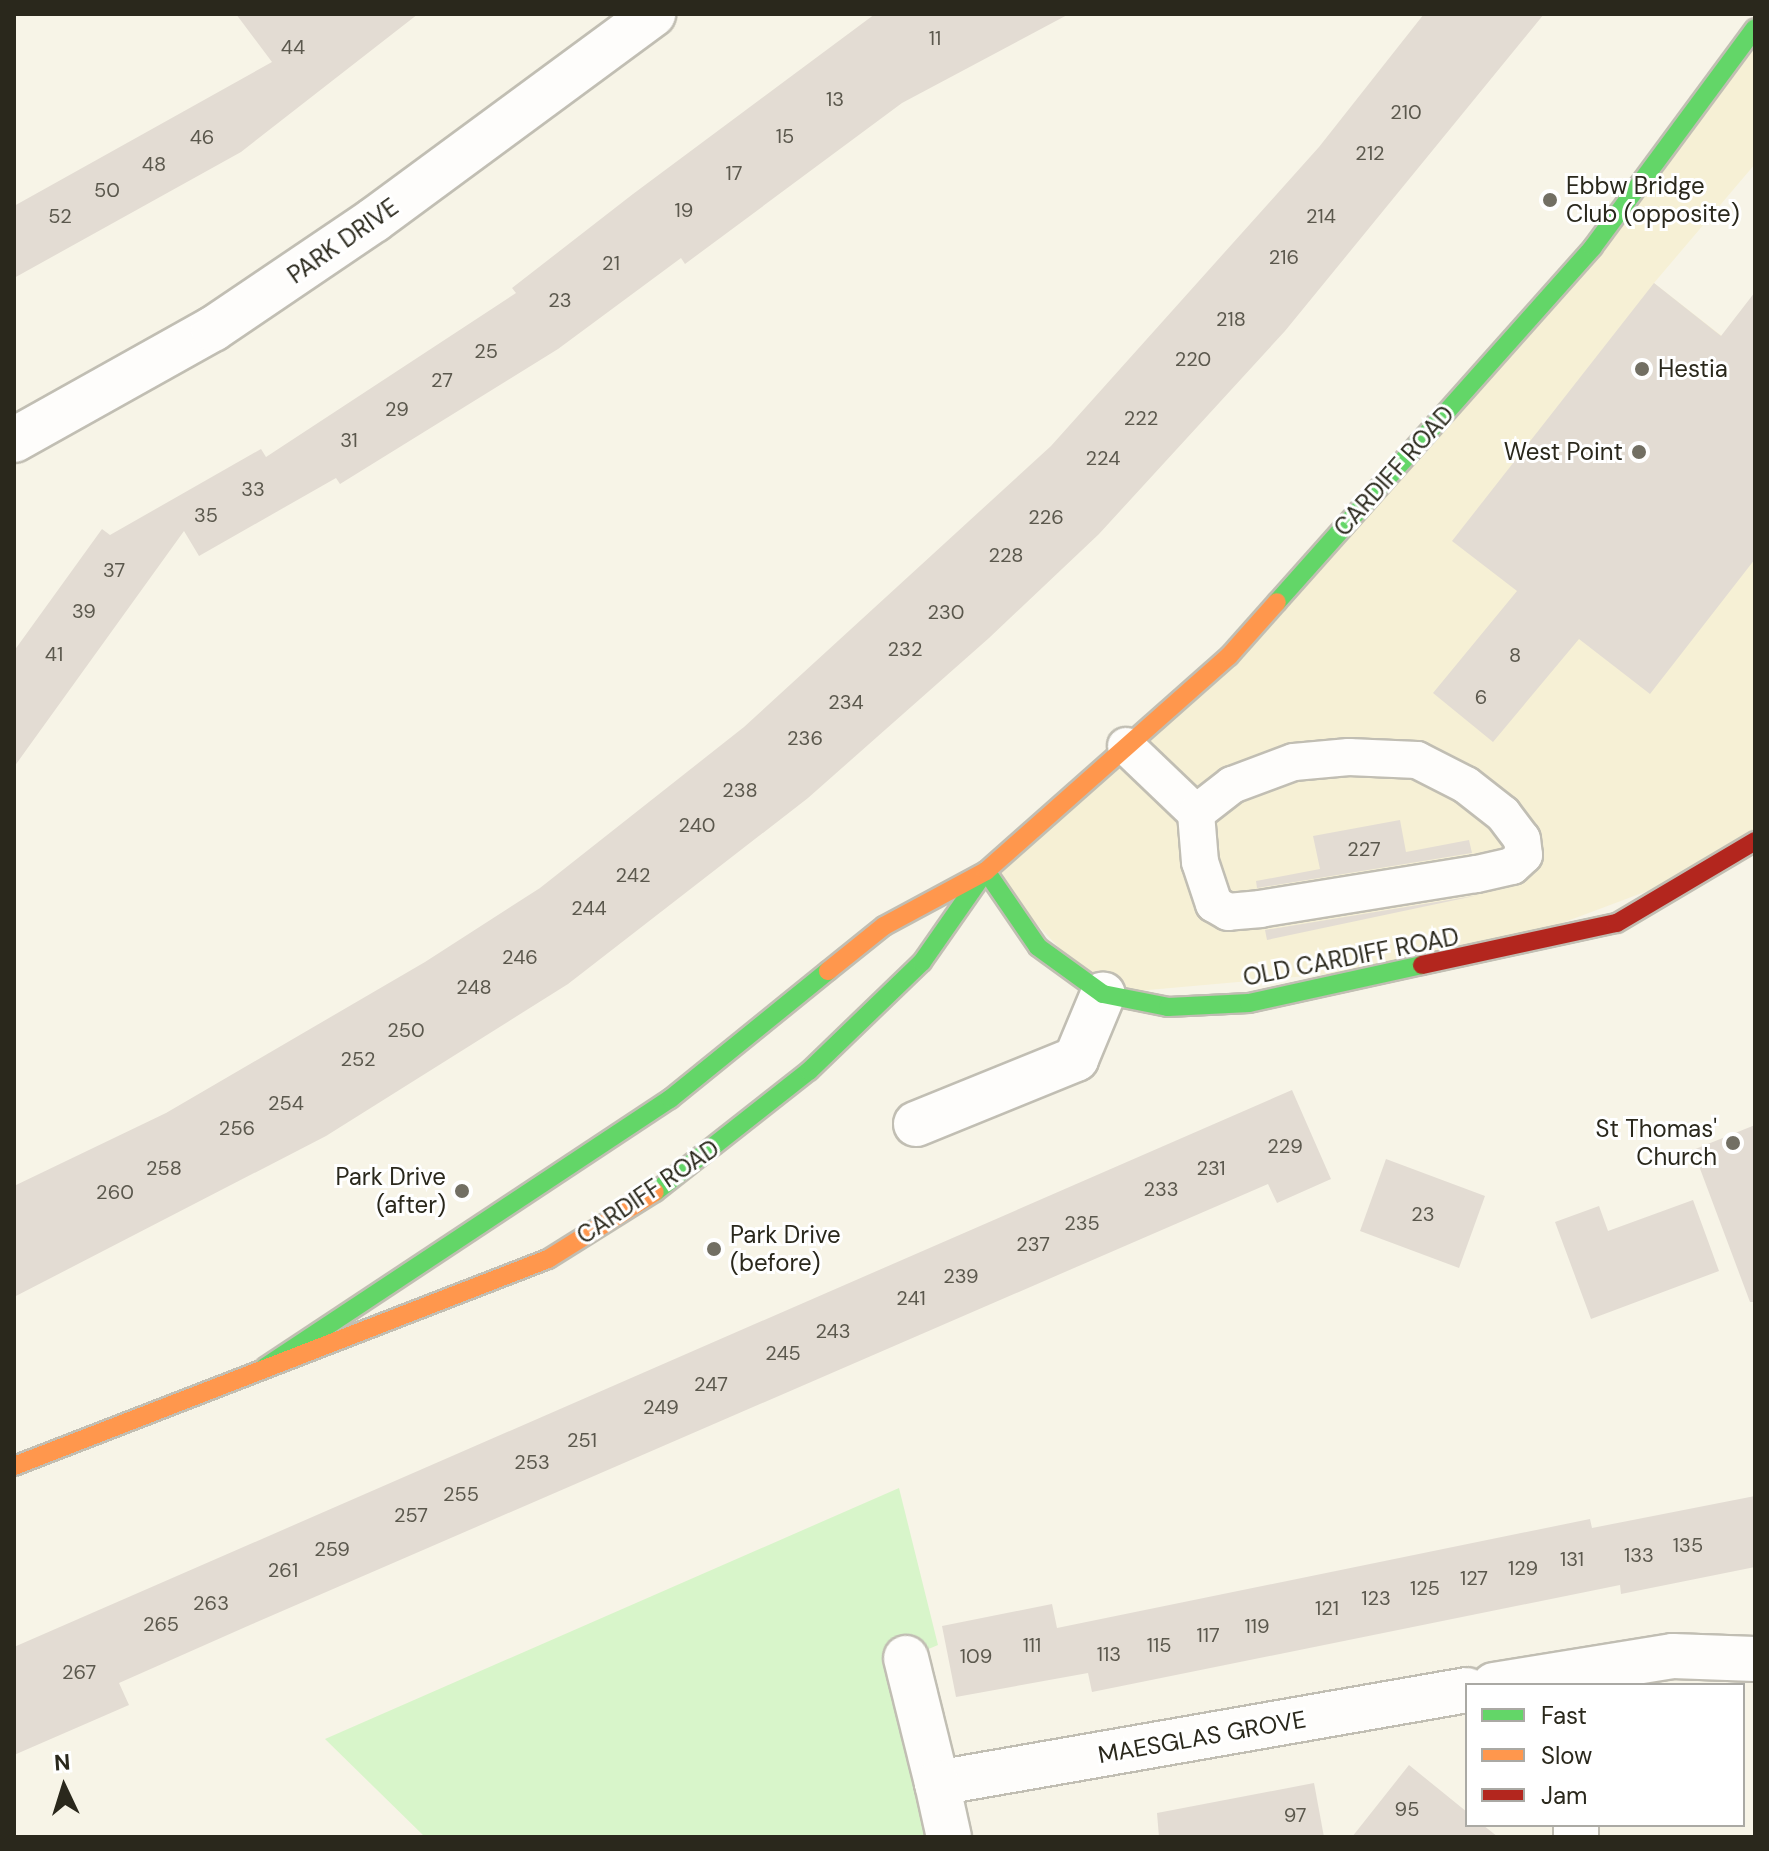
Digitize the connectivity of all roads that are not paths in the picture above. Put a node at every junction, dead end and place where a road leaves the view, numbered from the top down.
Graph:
1 (653, 14) edge
2 (1755, 28) edge
3 (14, 440) edge
4 (1126, 746) junction
5 (1196, 813) junction
6 (1755, 841) edge
7 (986, 871) junction
8 (1103, 994) junction
9 (916, 1124) dead end
10 (265, 1367) junction
11 (14, 1466) edge
12 (906, 1658) dead end
13 (1748, 1660) edge
14 (1506, 1683) edge
15 (1681, 1683) edge
16 (1465, 1690) edge
17 (937, 1783) junction
18 (949, 1837) edge

1 - 3 street, PARK DRIVE
2 - 4 main road, CARDIFF ROAD
4 - 5 lane
4 - 7 main road, CARDIFF ROAD
5 - 5 lane
6 - 8 main road, OLD CARDIFF ROAD
7 - 8 main road, OLD CARDIFF ROAD
7 - 10 main road, CARDIFF ROAD
7 - 10 main road, CARDIFF ROAD
8 - 9 street
10 - 11 main road, CARDIFF ROAD
12 - 17 street
13 - 14 street
13 - 15 street
16 - 17 street, MAESGLAS GROVE
17 - 18 street

